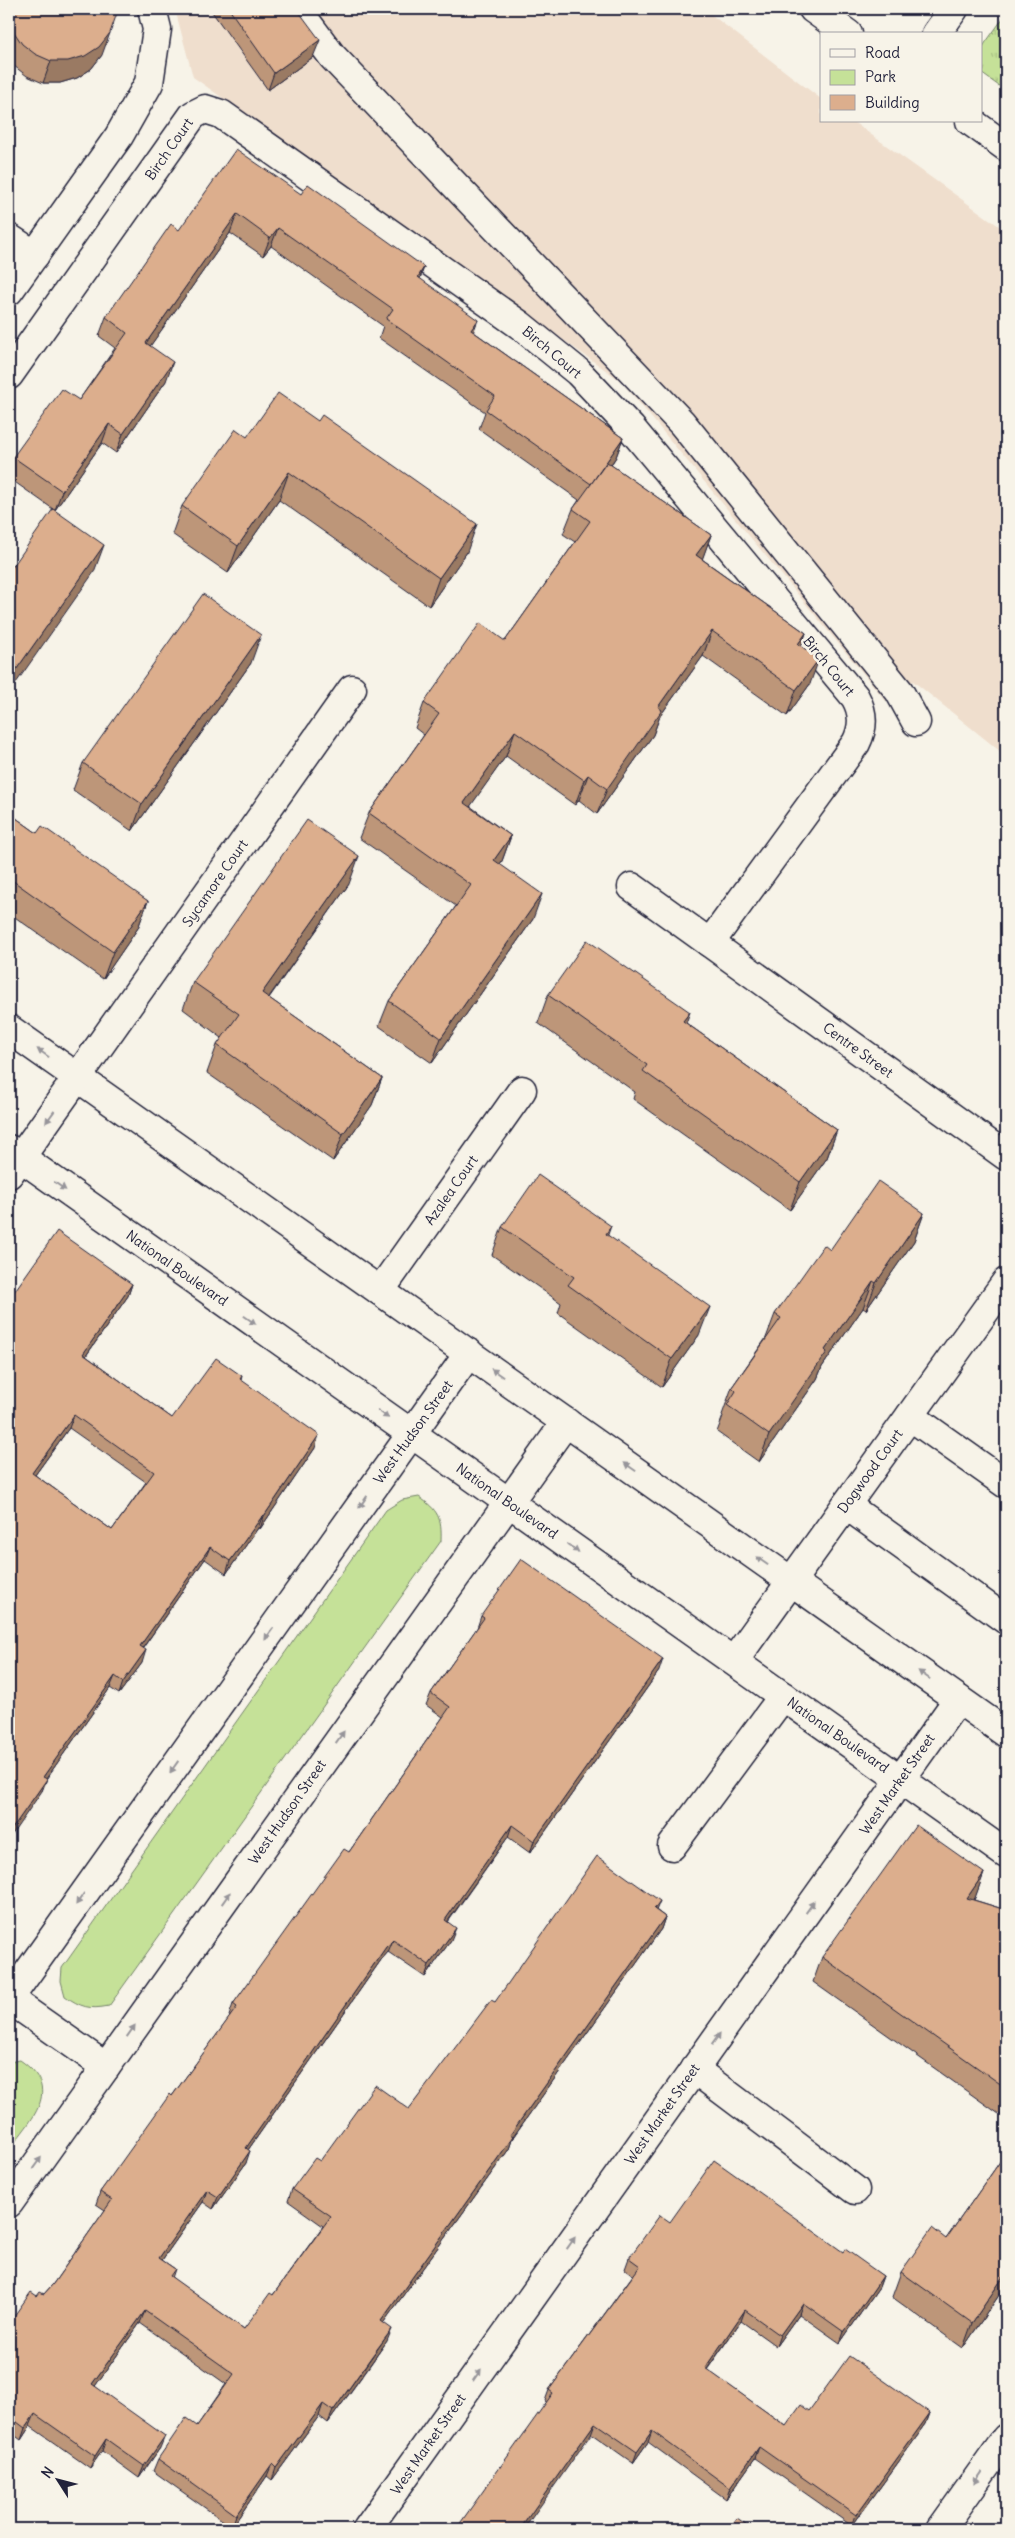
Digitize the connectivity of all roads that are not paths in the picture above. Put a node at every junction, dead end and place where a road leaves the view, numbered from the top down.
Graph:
1 (152, 9) edge
2 (297, 9) edge
3 (813, 9) edge
4 (954, 9) edge
5 (845, 32) edge
6 (937, 32) edge
7 (971, 122) edge
8 (1006, 147) edge
9 (9, 238) edge
10 (35, 255) junction
11 (9, 291) edge
12 (9, 375) edge
13 (352, 689) dead end
14 (916, 722) dead end
15 (632, 887) dead end
16 (710, 943) junction
17 (9, 1029) edge
18 (78, 1077) junction
19 (522, 1090) dead end
20 (1006, 1156) edge
21 (13, 1160) edge
22 (1006, 1282) edge
23 (380, 1291) junction
24 (469, 1353) junction
25 (910, 1416) junction
26 (566, 1422) junction
27 (411, 1434) junction
28 (1006, 1484) edge
29 (508, 1502) junction
30 (846, 1505) junction
31 (791, 1581) junction
32 (1006, 1620) edge
33 (734, 1661) junction
34 (783, 1696) junction
35 (958, 1699) junction
36 (1006, 1733) edge
37 (901, 1779) junction
38 (672, 1846) dead end
39 (1006, 1854) edge
40 (9, 1999) edge
41 (106, 2066) junction
42 (694, 2070) junction
43 (855, 2190) dead end
44 (9, 2203) edge
45 (1006, 2438) edge
46 (367, 2529) edge
47 (942, 2529) edge

1 - 10 street
2 - 14 street
3 - 5 street
4 - 6 street
7 - 8 street
9 - 10 street
10 - 11 street
12 - 16 street, Birch Court
13 - 18 street, Sycamore Court
15 - 16 street, Centre Street
16 - 20 street, Centre Street
18 -> 17 street
18 -> 21 street, Sycamore Court
18 - 23 street
19 - 23 street, Azalea Court
21 -> 27 street, National Boulevard
22 - 25 street, Dogwood Court
23 - 24 street
26 -> 24 street
24 - 27 street, West Hudson Street
25 - 28 street
25 - 30 street, Dogwood Court
26 - 29 street, West Hudson Street
31 -> 26 street
27 - 29 street, National Boulevard
27 -> 40 street, West Hudson Street
29 -> 33 street, National Boulevard
41 -> 29 street, West Hudson Street
30 - 31 street, Dogwood Court
30 - 32 street
31 - 33 street, Dogwood Court
35 -> 31 street
33 - 34 street, National Boulevard
34 - 37 street, National Boulevard
34 - 38 street
35 - 36 street
35 - 37 street, West Market Street
37 - 39 street, National Boulevard
42 -> 37 street, West Market Street
40 - 41 street
44 -> 41 street, West Hudson Street
42 - 43 street
46 -> 42 street, West Market Street
45 -> 47 street

